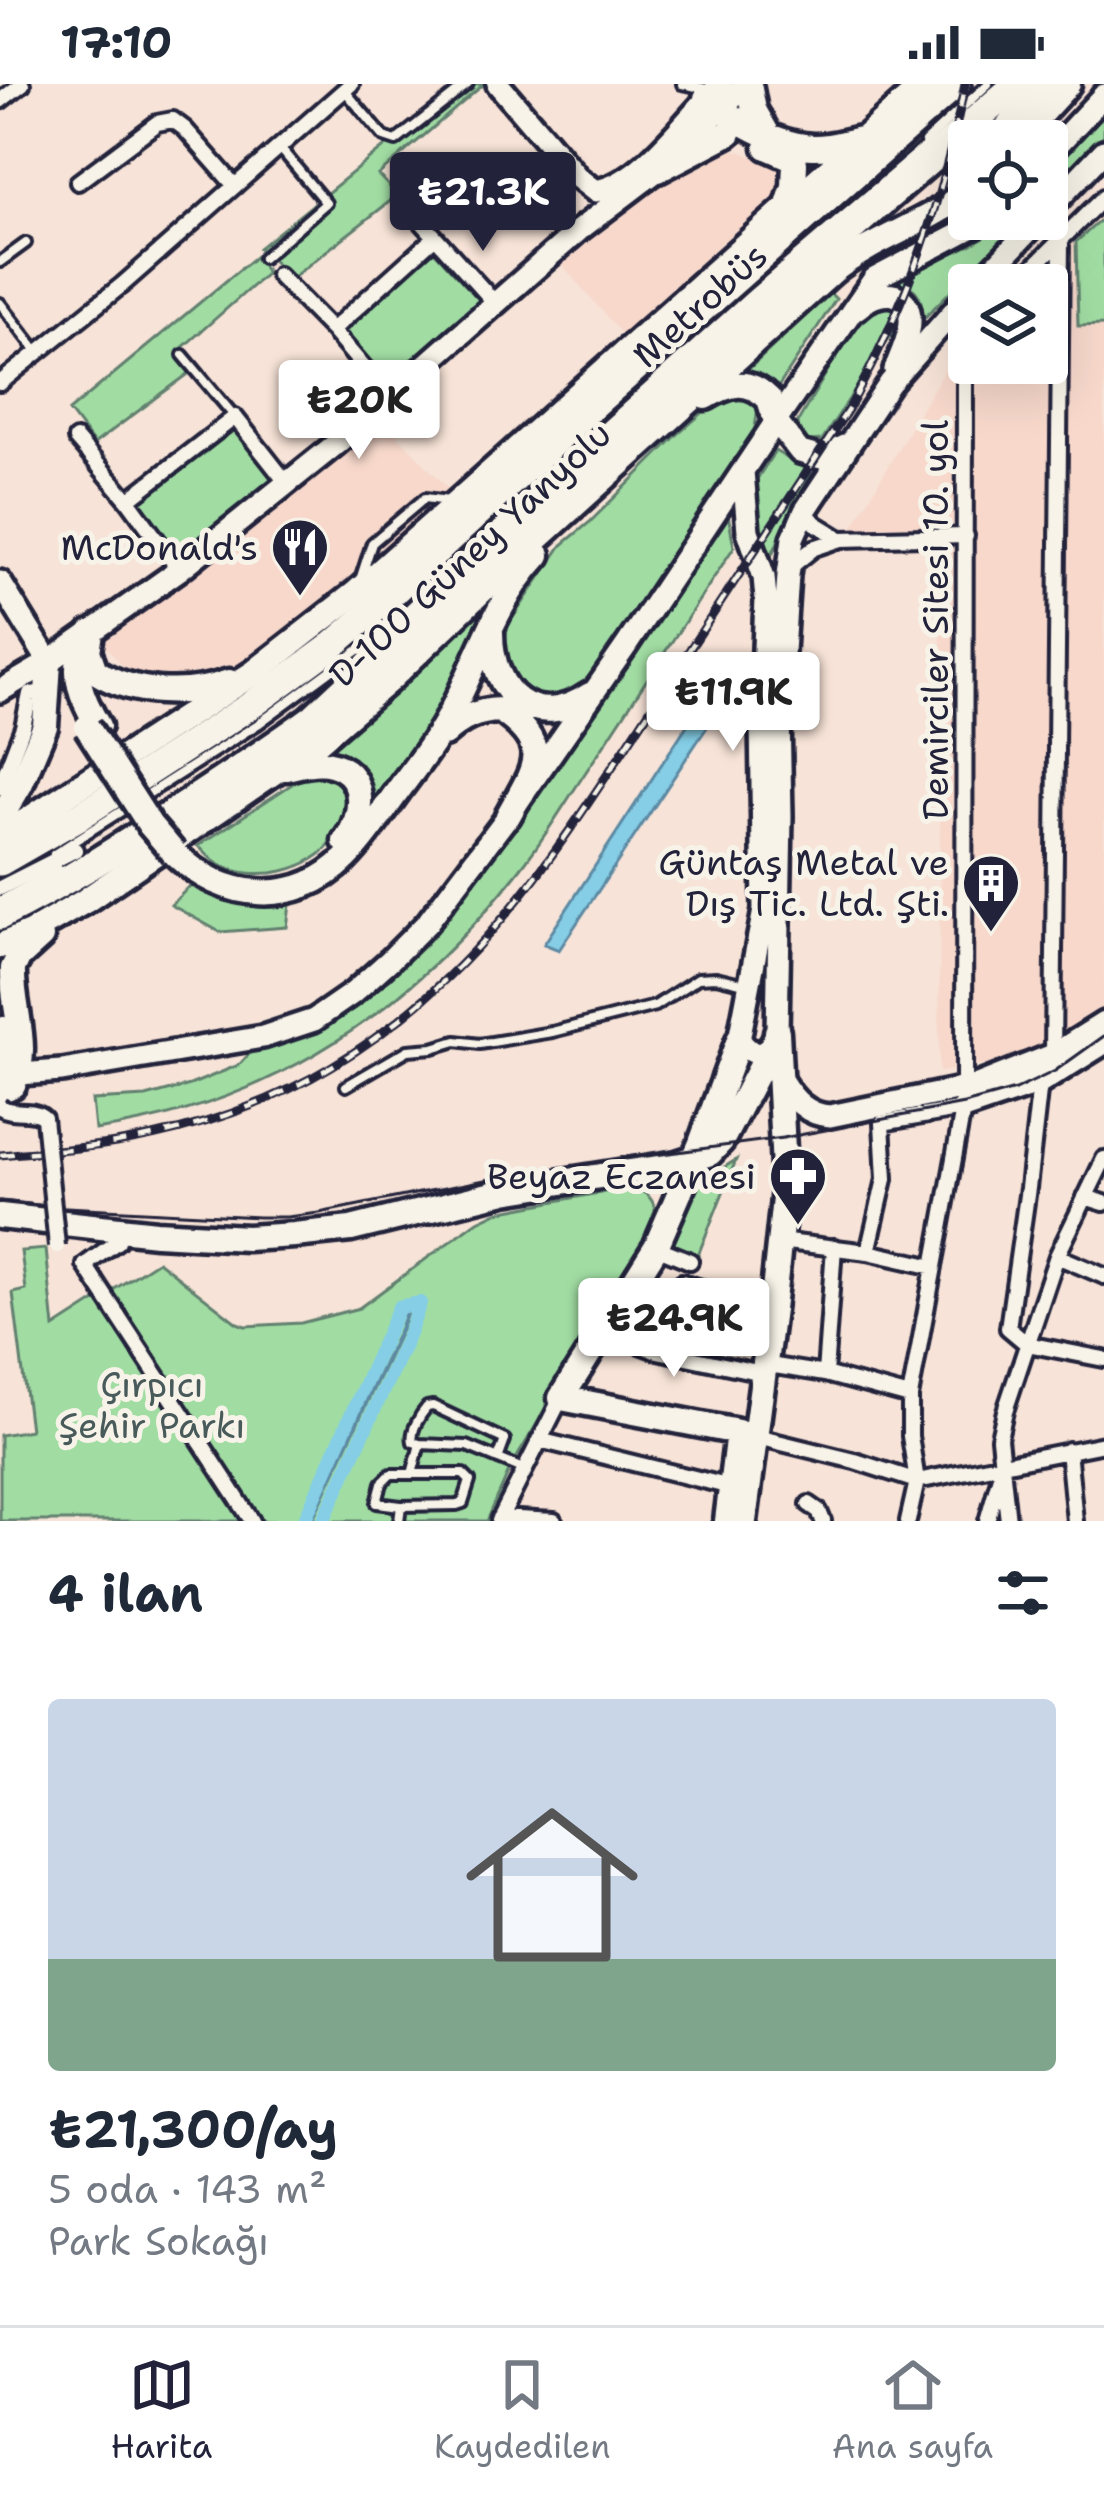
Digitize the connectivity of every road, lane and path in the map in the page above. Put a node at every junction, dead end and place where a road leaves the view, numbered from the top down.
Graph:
1 (22, 84) edge
2 (468, 84) edge
3 (682, 84) edge
4 (747, 84) edge
5 (925, 84) edge
6 (956, 84) edge
7 (988, 84) edge
8 (1000, 84) edge
9 (1017, 84) edge
10 (1046, 84) edge
11 (1067, 84) edge
12 (348, 87) edge
13 (506, 87) edge
14 (1104, 95) edge
15 (0, 101) edge
16 (714, 106) edge
17 (1016, 120) edge
18 (1035, 120) edge
19 (766, 133) junction
20 (1068, 134) edge
21 (863, 138) junction
22 (280, 148) junction
23 (1104, 151) edge
24 (658, 170) joint
25 (894, 172) junction
26 (578, 178) junction
27 (78, 182) dead end
28 (235, 186) junction
29 (1068, 189) edge
30 (1104, 197) edge
31 (401, 199) dead end
32 (948, 204) edge
33 (788, 205) junction
34 (579, 230) junction
35 (1068, 233) edge
36 (434, 238) junction
37 (948, 240) edge
38 (1020, 240) edge
39 (1061, 240) joint
40 (26, 243) dead end
41 (263, 258) dead end
42 (0, 262) edge
43 (997, 264) edge
44 (1037, 264) edge
45 (278, 274) dead end
46 (0, 303) edge
47 (496, 304) junction
48 (948, 318) edge
49 (841, 326) junction
50 (332, 330) junction
51 (38, 354) junction
52 (183, 355) dead end
53 (0, 383) edge
54 (890, 383) junction
55 (965, 384) edge
56 (389, 397) junction
57 (672, 416) junction
58 (235, 417) junction
59 (776, 421) junction
60 (76, 439) dead end
61 (850, 443) junction
62 (743, 471) junction
63 (286, 482) junction
64 (588, 492) junction
65 (128, 500) junction
66 (805, 511) junction
67 (965, 536) junction
68 (841, 539) junction
69 (788, 569) junction
70 (179, 570) junction
71 (0, 582) edge
72 (492, 622) junction
73 (387, 629) junction
74 (91, 633) junction
75 (49, 662) junction
76 (255, 672) junction
77 (0, 691) edge
78 (48, 692) junction
79 (590, 695) junction
80 (317, 699) dead end
81 (284, 725) dead end
82 (92, 726) junction
83 (429, 748) junction
84 (279, 770) junction
85 (0, 788) edge
86 (170, 802) dead end
87 (155, 812) dead end
88 (508, 816) junction
89 (0, 819) edge
90 (140, 822) dead end
91 (0, 838) edge
92 (75, 850) dead end
93 (92, 850) dead end
94 (177, 850) junction
95 (0, 862) edge
96 (0, 885) edge
97 (0, 901) edge
98 (85, 902) junction
99 (0, 916) edge
100 (0, 946) edge
101 (751, 985) junction
102 (0, 1003) edge
103 (1104, 1023) edge
104 (740, 1040) junction
105 (774, 1040) junction
106 (1104, 1043) edge
107 (1053, 1055) junction
108 (5, 1077) edge
109 (782, 1081) junction
110 (1040, 1083) junction
111 (346, 1086) dead end
112 (964, 1100) junction
113 (0, 1107) edge
114 (692, 1159) junction
115 (1104, 1160) edge
116 (624, 1172) junction
117 (1085, 1197) junction
118 (1104, 1203) edge
119 (669, 1212) junction
120 (0, 1216) edge
121 (118, 1241) dead end
122 (779, 1241) junction
123 (57, 1246) dead end
124 (656, 1247) junction
125 (834, 1247) junction
126 (868, 1252) junction
127 (1057, 1256) junction
128 (690, 1261) dead end
129 (934, 1268) junction
130 (1104, 1276) edge
131 (772, 1310) junction
132 (602, 1331) junction
133 (1027, 1344) junction
134 (653, 1350) junction
135 (1104, 1359) edge
136 (762, 1372) junction
137 (825, 1374) junction
138 (910, 1397) junction
139 (561, 1398) junction
140 (747, 1434) junction
141 (539, 1440) junction
142 (420, 1444) junction
143 (1104, 1444) edge
144 (1068, 1450) junction
145 (498, 1459) junction
146 (1004, 1466) junction
147 (525, 1470) junction
148 (412, 1474) junction
149 (917, 1481) junction
150 (731, 1487) junction
151 (808, 1504) dead end
152 (401, 1506) junction
153 (500, 1519) edge
154 (252, 1521) edge
155 (399, 1521) edge
156 (554, 1521) edge
157 (727, 1521) edge
158 (744, 1521) edge
159 (823, 1521) edge
160 (908, 1521) edge
161 (987, 1521) edge
162 (1008, 1521) edge
163 (1075, 1521) edge

1 - 15 street
2 - 12 lane
3 - 16 lane
4 - 16 main road
4 - 19 main road
5 - 21 main road
6 - 95 highway
7 - 25 lane
8 - 25 lane
9 - 99 highway
10 - 17 highway
11 - 18 main road
12 - 22 street
13 - 26 main road
14 - 20 main road
16 - 19 main road
16 - 24 main road
16 - 26 main road
16 - 33 main road
19 - 21 main road
21 - 33 main road
22 - 28 street
22 - 41 lane
23 - 29 main road
24 - 34 main road
25 - 73 lane, Metrobüs
26 - 34 main road
27 - 28 street
28 - 51 street
30 - 35 street
31 - 36 street
32 - 57 main road, D-100 Güney Yanyolu
33 - 76 main road
34 - 47 main road
36 - 47 street
36 - 50 street
37 - 49 main road
38 - 43 main road
39 - 44 street
39 - 107 street
40 - 42 lane
45 - 50 street
46 - 51 lane
47 - 56 main road
48 - 54 main road
49 - 54 main road
49 - 59 main road
50 - 56 street
51 - 53 street
52 - 58 lane
54 - 61 main road
55 - 67 street, Demirciler Sitesi 10. yol
56 - 63 main road
57 - 59 main road
57 - 64 main road, D-100 Güney Yanyolu
58 - 63 street
58 - 65 street
59 - 61 main road
59 - 62 main road
60 - 65 street
61 - 66 main road
62 - 79 main road
62 - 101 main road
63 - 70 main road
64 - 72 main road
64 - 84 main road, D-100 Güney Yanyolu
65 - 70 street
66 - 68 street
66 - 69 main road
67 - 68 street
67 - 112 street, Demirciler Sitesi 10. yol
68 - 69 street
69 - 105 main road
70 - 74 main road
71 - 75 main road
72 - 79 main road
72 - 83 main road
73 - 80 lane, Metrobüs
73 - 96 lane, Metrobüs
74 - 75 main road
74 - 76 main road
74 - 82 main road
75 - 77 main road
75 - 78 main road
75 - 82 main road
76 - 91 main road
78 - 85 street
78 - 89 main road
79 - 88 main road
81 - 86 lane
82 - 94 main road
83 - 88 main road
83 - 94 main road
84 - 94 main road
84 - 98 main road, D-100 Güney Yanyolu
87 - 90 lane
88 - 108 main road
92 - 96 street
93 - 97 lane
98 - 100 main road, D-100 Güney Yanyolu
98 - 108 main road
101 - 104 main road
101 - 111 lane
102 - 108 main road
103 - 107 main road
104 - 105 main road
104 - 114 main road
105 - 109 main road
105 - 114 main road
106 - 110 main road
107 - 112 main road
109 - 112 main road
109 - 122 main road
110 - 112 main road
110 - 133 street
112 - 126 street
112 - 129 street, Demirciler Sitesi 10. yol
113 - 123 street, bridge
114 - 116 main road
114 - 119 main road
115 - 117 street
116 - 119 main road
116 - 120 main road
117 - 118 street
117 - 127 street
119 - 124 main road
121 - 154 street
122 - 125 street
122 - 131 main road
124 - 128 street
124 - 132 main road
125 - 126 street
125 - 137 street
126 - 129 street
127 - 130 street
127 - 133 street
129 - 138 street, Demirciler Sitesi 10. yol
131 - 134 street
131 - 136 main road
132 - 134 street
132 - 139 main road
133 - 135 street
133 - 146 street
134 - 136 street
136 - 137 street
136 - 140 main road
137 - 138 street
138 - 149 street, Demirciler Sitesi 10. yol
139 - 140 main road
139 - 141 street
140 - 149 street
140 - 150 main road
140 - 158 main road
141 - 147 street
141 - 150 street
142 - 145 lane
142 - 145 lane
142 - 148 lane
143 - 144 street
144 - 146 street
144 - 163 street
145 - 147 lane
146 - 149 street
146 - 161 street
146 - 162 street
147 - 153 street
148 - 152 lane
148 - 152 lane
149 - 160 street, Demirciler Sitesi 10. yol
150 - 157 main road
151 - 159 street
152 - 155 lane
153 - 156 street

